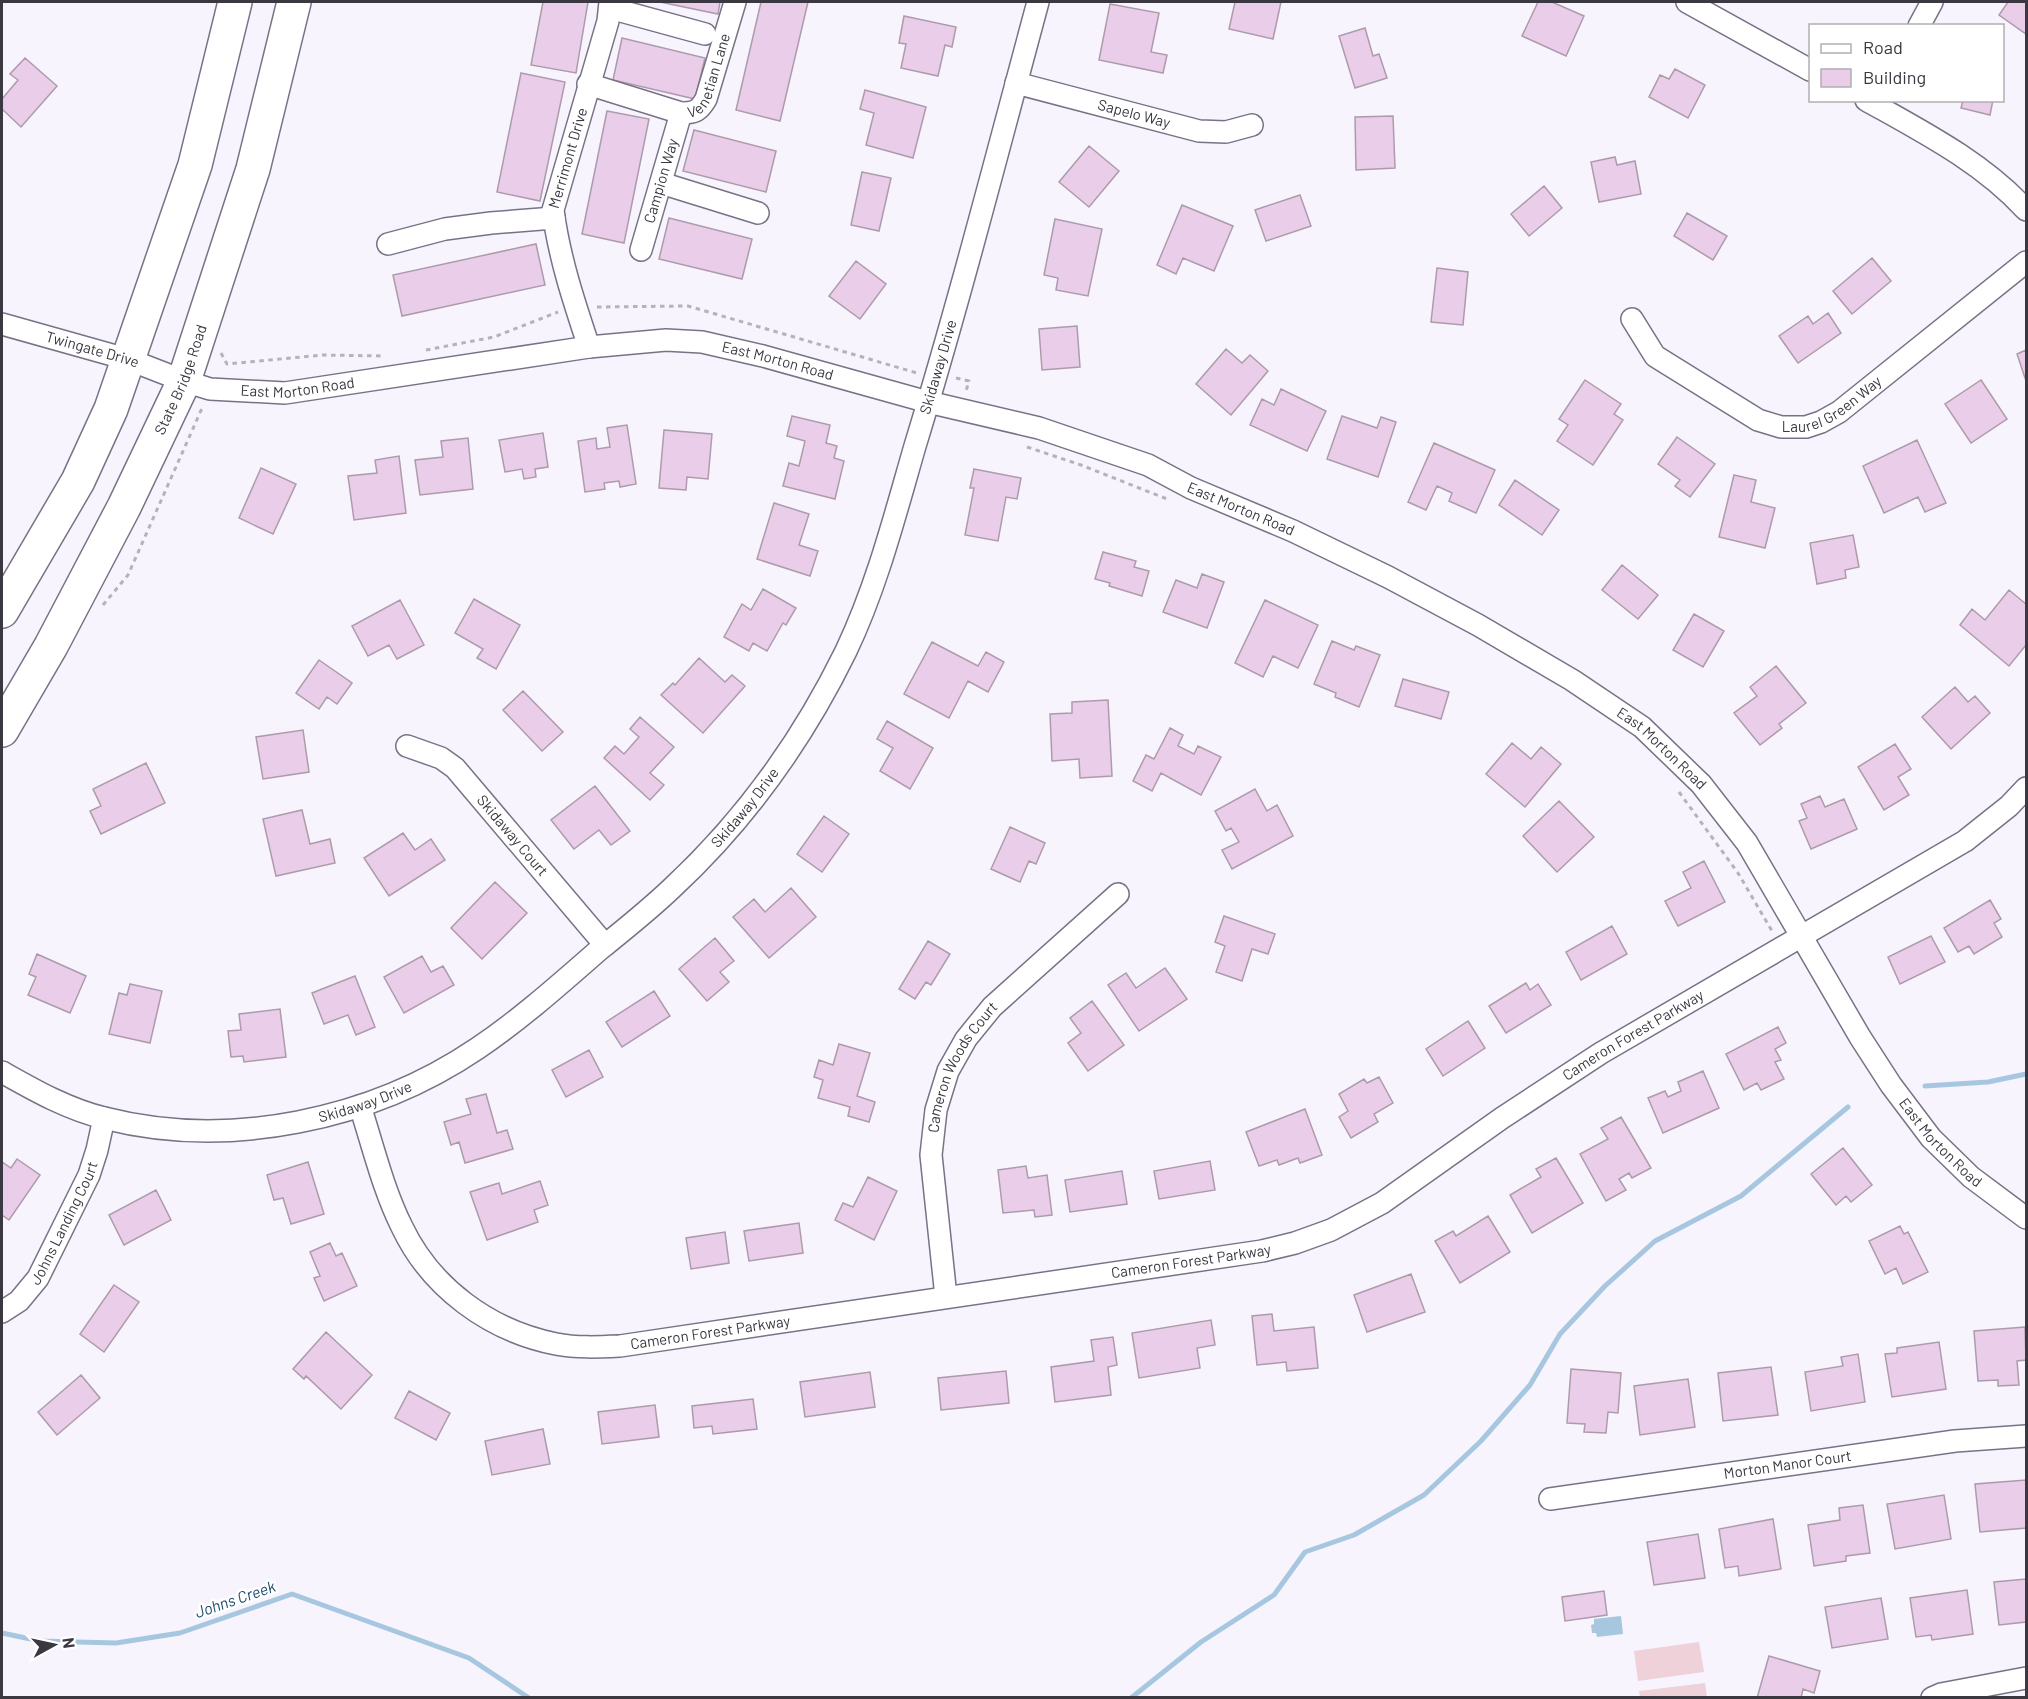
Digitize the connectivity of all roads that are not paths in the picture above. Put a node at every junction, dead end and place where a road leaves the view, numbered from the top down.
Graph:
1 (235, 2) edge
2 (294, 2) edge
3 (735, 2) edge
4 (1038, 2) edge
5 (1688, 2) edge
6 (1932, 2) edge
7 (610, 5) edge
8 (1920, 24) edge
9 (705, 34) dead end
10 (1809, 69) edge
11 (1016, 83) junction
12 (588, 84) junction
13 (1873, 102) edge
14 (681, 113) junction
15 (1252, 125) dead end
16 (661, 183) junction
17 (2026, 210) edge
18 (758, 213) dead end
19 (554, 218) junction
20 (388, 244) dead end
21 (641, 250) dead end
22 (2026, 262) edge
23 (1632, 319) dead end
24 (2, 324) edge
25 (590, 347) junction
26 (129, 360) junction
27 (184, 381) junction
28 (928, 402) junction
29 (2, 611) edge
30 (2, 730) edge
31 (407, 746) dead end
32 (2026, 788) edge
33 (1118, 894) dead end
34 (1802, 936) junction
35 (605, 945) junction
36 (2, 1071) edge
37 (360, 1106) junction
38 (104, 1118) junction
39 (2026, 1218) edge
40 (946, 1297) junction
41 (2, 1312) edge
42 (2026, 1436) edge
43 (1550, 1499) dead end
44 (2026, 1678) edge
45 (1932, 1698) edge

1 - 26 highway
2 - 27 highway, State Bridge Road
3 - 14 street, Venetian Lane
4 - 11 street, Skidaway Drive
5 - 10 street
6 - 8 street
7 - 9 street
7 - 12 street, Merrimont Drive
11 - 15 street, Sapelo Way
11 - 28 street, Skidaway Drive
12 - 14 street, Venetian Lane
12 - 19 street, Merrimont Drive
13 - 17 street
14 - 16 street, Campion Way
16 - 18 street
16 - 21 street, Campion Way
19 - 20 street
19 - 25 street, Merrimont Drive
22 - 23 street, Laurel Green Way
24 - 26 street, Twingate Drive
25 - 27 street, East Morton Road
25 - 28 street, East Morton Road
26 - 27 street, Twingate Drive
26 - 29 highway
27 - 30 highway, State Bridge Road
28 - 34 street, East Morton Road
28 - 35 street, Skidaway Drive
31 - 35 street, Skidaway Court
32 - 34 street, Cameron Forest Parkway
33 - 40 street, Cameron Woods Court
34 - 39 street, East Morton Road
34 - 40 street, Cameron Forest Parkway
35 - 37 street, Skidaway Drive
36 - 38 street, Skidaway Drive
37 - 38 street, Skidaway Drive
37 - 40 street, Cameron Forest Parkway
38 - 41 street, Johns Landing Court
42 - 43 street, Morton Manor Court
44 - 45 street

